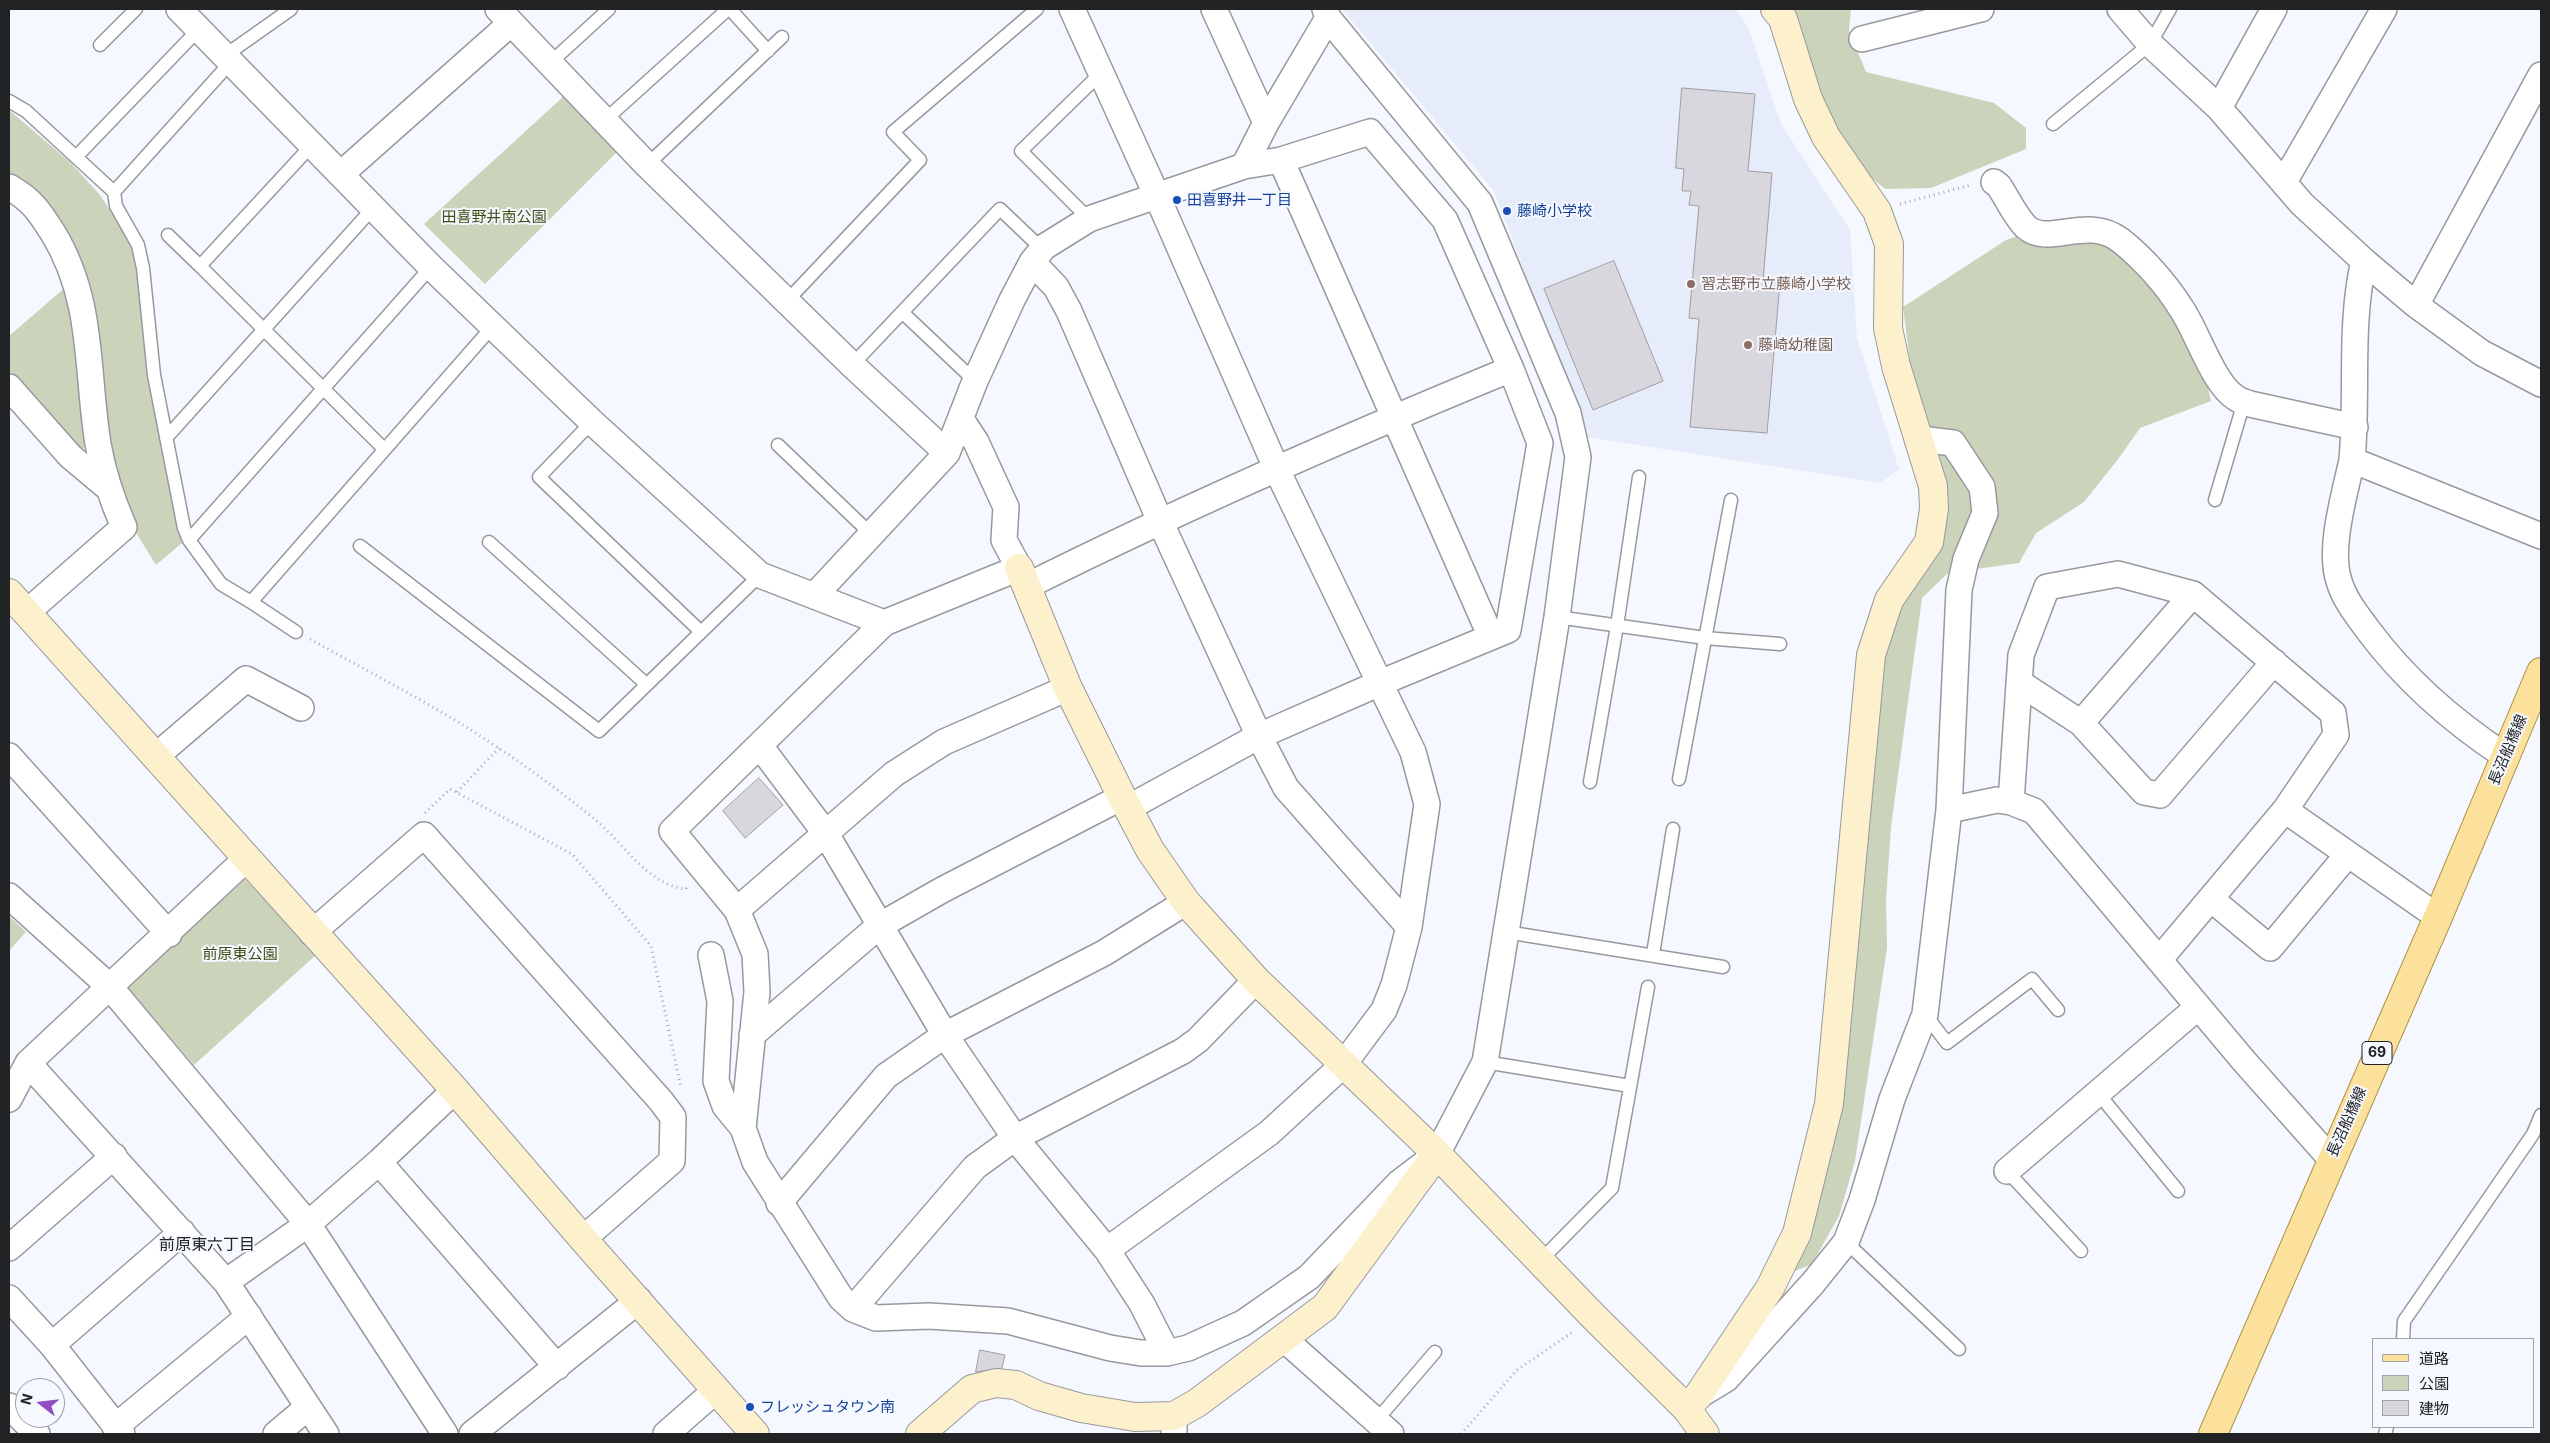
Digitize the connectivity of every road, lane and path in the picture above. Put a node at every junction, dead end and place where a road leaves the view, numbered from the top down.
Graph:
1 (136, 9) edge
2 (179, 9) edge
3 (291, 9) edge
4 (609, 9) edge
5 (729, 9) edge
6 (1037, 9) edge
7 (1072, 9) edge
8 (1214, 9) edge
9 (1775, 9) edge
10 (1982, 9) edge
11 (2120, 9) edge
12 (2170, 9) edge
13 (2274, 9) edge
14 (2384, 9) edge
15 (1327, 14) edge
16 (504, 16) edge
17 (198, 30) junction
18 (782, 37) dead end
19 (1862, 39) dead end
20 (2150, 44) junction
21 (100, 46) dead end
22 (768, 51) junction
23 (227, 60) junction
24 (550, 63) junction
25 (1102, 73) junction
26 (2541, 75) edge
27 (9, 101) edge
28 (2219, 108) junction
29 (605, 120) junction
30 (1266, 123) junction
31 (2053, 124) dead end
32 (311, 146) junction
33 (77, 156) junction
34 (1280, 160) junction
35 (647, 165) junction
36 (1244, 166) junction
37 (341, 174) junction
38 (1994, 182) joint
39 (2284, 182) junction
40 (9, 187) edge
41 (114, 192) junction
42 (1157, 196) junction
43 (374, 207) junction
44 (1877, 211) junction
45 (1089, 219) junction
46 (168, 235) dead end
47 (1037, 256) junction
48 (2364, 261) junction
49 (200, 266) junction
50 (431, 267) junction
51 (786, 302) junction
52 (2416, 305) junction
53 (902, 312) junction
54 (493, 326) junction
55 (263, 330) junction
56 (852, 365) junction
57 (1511, 369) junction
58 (2540, 380) edge
59 (975, 381) junction
60 (9, 387) edge
61 (324, 390) junction
62 (2244, 402) junction
63 (1395, 417) junction
64 (961, 419) junction
65 (592, 422) junction
66 (2355, 426) junction
67 (166, 438) junction
68 (1920, 440) junction
69 (778, 445) dead end
70 (384, 449) junction
71 (947, 453) junction
72 (2352, 460) junction
73 (1277, 470) junction
74 (1639, 478) dead end
75 (107, 487) junction
76 (1731, 500) dead end
77 (2215, 500) dead end
78 (1160, 521) junction
79 (872, 535) junction
80 (2541, 536) edge
81 (189, 540) junction
82 (490, 542) dead end
83 (360, 546) dead end
84 (760, 576) junction
85 (1023, 577) junction
86 (2193, 594) junction
87 (815, 595) junction
88 (251, 602) junction
89 (17, 603) edge
90 (1557, 617) junction
91 (884, 623) junction
92 (1617, 626) junction
93 (700, 631) junction
94 (296, 632) joint
95 (1491, 637) junction
96 (1705, 638) junction
97 (1780, 644) dead end
98 (2274, 662) junction
99 (2541, 672) edge
100 (1380, 682) junction
101 (2020, 683) junction
102 (646, 684) junction
103 (1068, 688) junction
104 (301, 708) dead end
105 (2081, 723) junction
106 (1259, 736) junction
107 (760, 746) junction
108 (499, 748) junction
109 (9, 756) edge
110 (2505, 756) junction
111 (155, 757) junction
112 (1679, 779) dead end
113 (1590, 782) dead end
114 (457, 792) junction
115 (1125, 802) junction
116 (2011, 802) junction
117 (1949, 810) junction
118 (2286, 810) junction
119 (1673, 829) dead end
120 (826, 834) junction
121 (424, 835) junction
122 (2348, 854) junction
123 (246, 859) junction
124 (672, 888) dead end
125 (9, 896) edge
126 (2212, 899) junction
127 (1186, 902) junction
128 (737, 910) junction
129 (2438, 917) junction
130 (879, 926) junction
131 (1409, 927) junction
132 (1506, 932) junction
133 (312, 933) junction
134 (169, 934) junction
135 (1654, 954) junction
136 (711, 955) dead end
137 (2159, 960) junction
138 (1723, 967) dead end
139 (1256, 980) junction
140 (1648, 986) dead end
141 (110, 987) junction
142 (2198, 1007) junction
143 (2058, 1010) dead end
144 (1925, 1014) junction
145 (752, 1035) junction
146 (945, 1035) junction
147 (1486, 1062) junction
148 (28, 1063) junction
149 (1343, 1065) junction
150 (1630, 1086) junction
151 (455, 1090) junction
152 (2098, 1093) junction
153 (9, 1099) edge
154 (2541, 1115) edge
155 (673, 1117) junction
156 (743, 1128) junction
157 (1015, 1138) junction
158 (1437, 1154) junction
159 (114, 1156) junction
160 (2330, 1159) junction
161 (379, 1162) junction
162 (2007, 1171) joint
163 (2178, 1191) dead end
164 (779, 1203) junction
165 (308, 1224) junction
166 (182, 1232) junction
167 (583, 1239) junction
168 (1846, 1242) junction
169 (9, 1248) edge
170 (1107, 1250) junction
171 (2081, 1251) dead end
172 (1540, 1261) junction
173 (226, 1282) junction
174 (9, 1298) edge
175 (638, 1300) junction
176 (853, 1309) junction
177 (249, 1316) junction
178 (1594, 1317) junction
179 (2403, 1338) edge
180 (1284, 1339) junction
181 (52, 1344) junction
182 (1959, 1349) dead end
183 (1435, 1352) dead end
184 (1167, 1353) junction
185 (557, 1366) junction
186 (715, 1391) junction
187 (1692, 1402) junction
188 (9, 1406) edge
189 (308, 1407) junction
190 (1174, 1425) edge
191 (1383, 1428) edge
192 (118, 1430) edge
193 (928, 1432) edge
194 (37, 1434) edge
195 (276, 1434) edge
196 (326, 1434) edge
197 (445, 1434) edge
198 (472, 1434) edge
199 (666, 1434) edge
200 (756, 1434) edge
201 (1461, 1434) edge
202 (1706, 1434) edge
203 (2213, 1434) edge

1 - 21 lane
2 - 17 street
3 - 23 lane
4 - 24 lane
5 - 22 lane
5 - 29 lane
6 - 51 lane
7 - 25 street
8 - 30 street
9 - 44 street
10 - 19 street
11 - 20 street
12 - 20 lane
13 - 28 street
14 - 39 street
15 - 30 street
15 - 90 street
16 - 24 street
16 - 37 street
17 - 23 street
17 - 33 lane
18 - 22 lane
20 - 28 street
20 - 31 lane
22 - 35 lane
23 - 32 street
23 - 41 lane
24 - 29 street
25 - 42 street
25 - 45 lane
26 - 52 street
27 - 33 lane
28 - 39 street
29 - 35 street
30 - 36 street
32 - 37 street
32 - 49 lane
33 - 41 lane
34 - 36 street
34 - 57 street
34 - 63 street
35 - 51 street
36 - 42 street
37 - 43 street
38 - 44 path
38 - 62 street
39 - 48 street
40 - 75 street
41 - 67 lane
42 - 45 street
42 - 73 street
43 - 50 street
43 - 55 lane
44 - 68 street
45 - 47 street
46 - 49 lane
47 - 53 lane
47 - 59 street
47 - 78 street
48 - 52 street
48 - 66 street
49 - 55 lane
50 - 54 street
50 - 61 lane
51 - 56 street
52 - 58 street
53 - 56 lane
53 - 59 lane
54 - 65 street
54 - 70 lane
55 - 61 lane
55 - 67 lane
56 - 71 street
57 - 63 street
57 - 95 street
59 - 64 street
60 - 75 street
61 - 70 lane
61 - 81 lane
62 - 66 street
62 - 77 lane
63 - 73 street
63 - 95 street
64 - 71 street
64 - 85 street
65 - 84 street
65 - 93 lane
66 - 72 street
67 - 81 lane
68 - 117 street
68 - 187 street
69 - 79 lane
70 - 88 lane
71 - 79 street
72 - 80 street
72 - 110 street
73 - 78 street
73 - 100 street
74 - 92 lane
75 - 89 street
76 - 96 lane
78 - 85 street
78 - 106 street
79 - 87 street
81 - 88 lane
82 - 102 lane
83 - 102 lane
84 - 87 street
84 - 93 lane
85 - 91 street
85 - 103 street
86 - 98 street
86 - 101 street
86 - 105 street
87 - 91 street
88 - 94 lane
89 - 111 street
90 - 92 lane
90 - 132 street
91 - 107 street
92 - 96 lane
92 - 113 lane
93 - 102 lane
94 - 108 path
95 - 100 street
96 - 97 lane
96 - 112 lane
98 - 105 street
98 - 118 street
99 - 110 main road, 長沼船橋線 / 69
100 - 106 street
100 - 131 street
101 - 105 street
101 - 116 street
103 - 115 street
103 - 120 street
104 - 111 street
106 - 115 street
106 - 131 street
107 - 120 street
107 - 128 street
108 - 114 path
108 - 124 path
109 - 134 street
110 - 129 main road, 長沼船橋線 / 69
111 - 123 street
114 - 121 path
114 - 155 path
115 - 127 street
115 - 130 street
116 - 117 street
116 - 137 street
117 - 144 street
118 - 122 street
118 - 126 street
119 - 135 lane
120 - 128 street
120 - 130 street
121 - 133 street
121 - 155 street
122 - 126 street
122 - 129 street
123 - 133 street
123 - 134 street
125 - 141 street
126 - 137 street
127 - 139 street
127 - 146 street
128 - 145 street
129 - 160 main road, 長沼船橋線 / 69
130 - 145 street
130 - 146 street
131 - 149 street
132 - 135 lane
132 - 147 street
133 - 151 street
134 - 141 street
135 - 138 lane
136 - 156 street
137 - 142 street
139 - 149 street
139 - 157 street
140 - 150 lane
141 - 148 street
141 - 165 street
142 - 152 street
142 - 160 street
143 - 144 lane
144 - 168 street
145 - 156 street
146 - 157 street
146 - 164 street
147 - 150 lane
147 - 158 street
148 - 153 street
148 - 159 street
149 - 158 street
149 - 170 street
150 - 172 lane
151 - 161 street
151 - 167 street
152 - 162 street
152 - 163 lane
154 - 179 lane
155 - 167 street
156 - 164 street
157 - 170 street
157 - 176 street
158 - 172 street
158 - 180 street
158 - 184 street
159 - 166 street
159 - 169 street
160 - 203 main road, 長沼船橋線 / 69
161 - 165 street
161 - 185 street
162 - 171 lane
164 - 176 street
165 - 173 street
165 - 197 street
166 - 173 street
166 - 181 street
167 - 175 street
168 - 182 lane
168 - 187 street
170 - 184 street
172 - 178 street
173 - 177 street
174 - 181 street
175 - 185 street
175 - 186 street
176 - 184 street
177 - 189 street
177 - 192 street
178 - 187 street
178 - 201 path
180 - 190 street
180 - 191 street
181 - 192 street
183 - 191 lane
185 - 198 street
186 - 199 street
186 - 200 street
187 - 202 street
188 - 194 street
189 - 195 street
189 - 196 street
190 - 193 street

